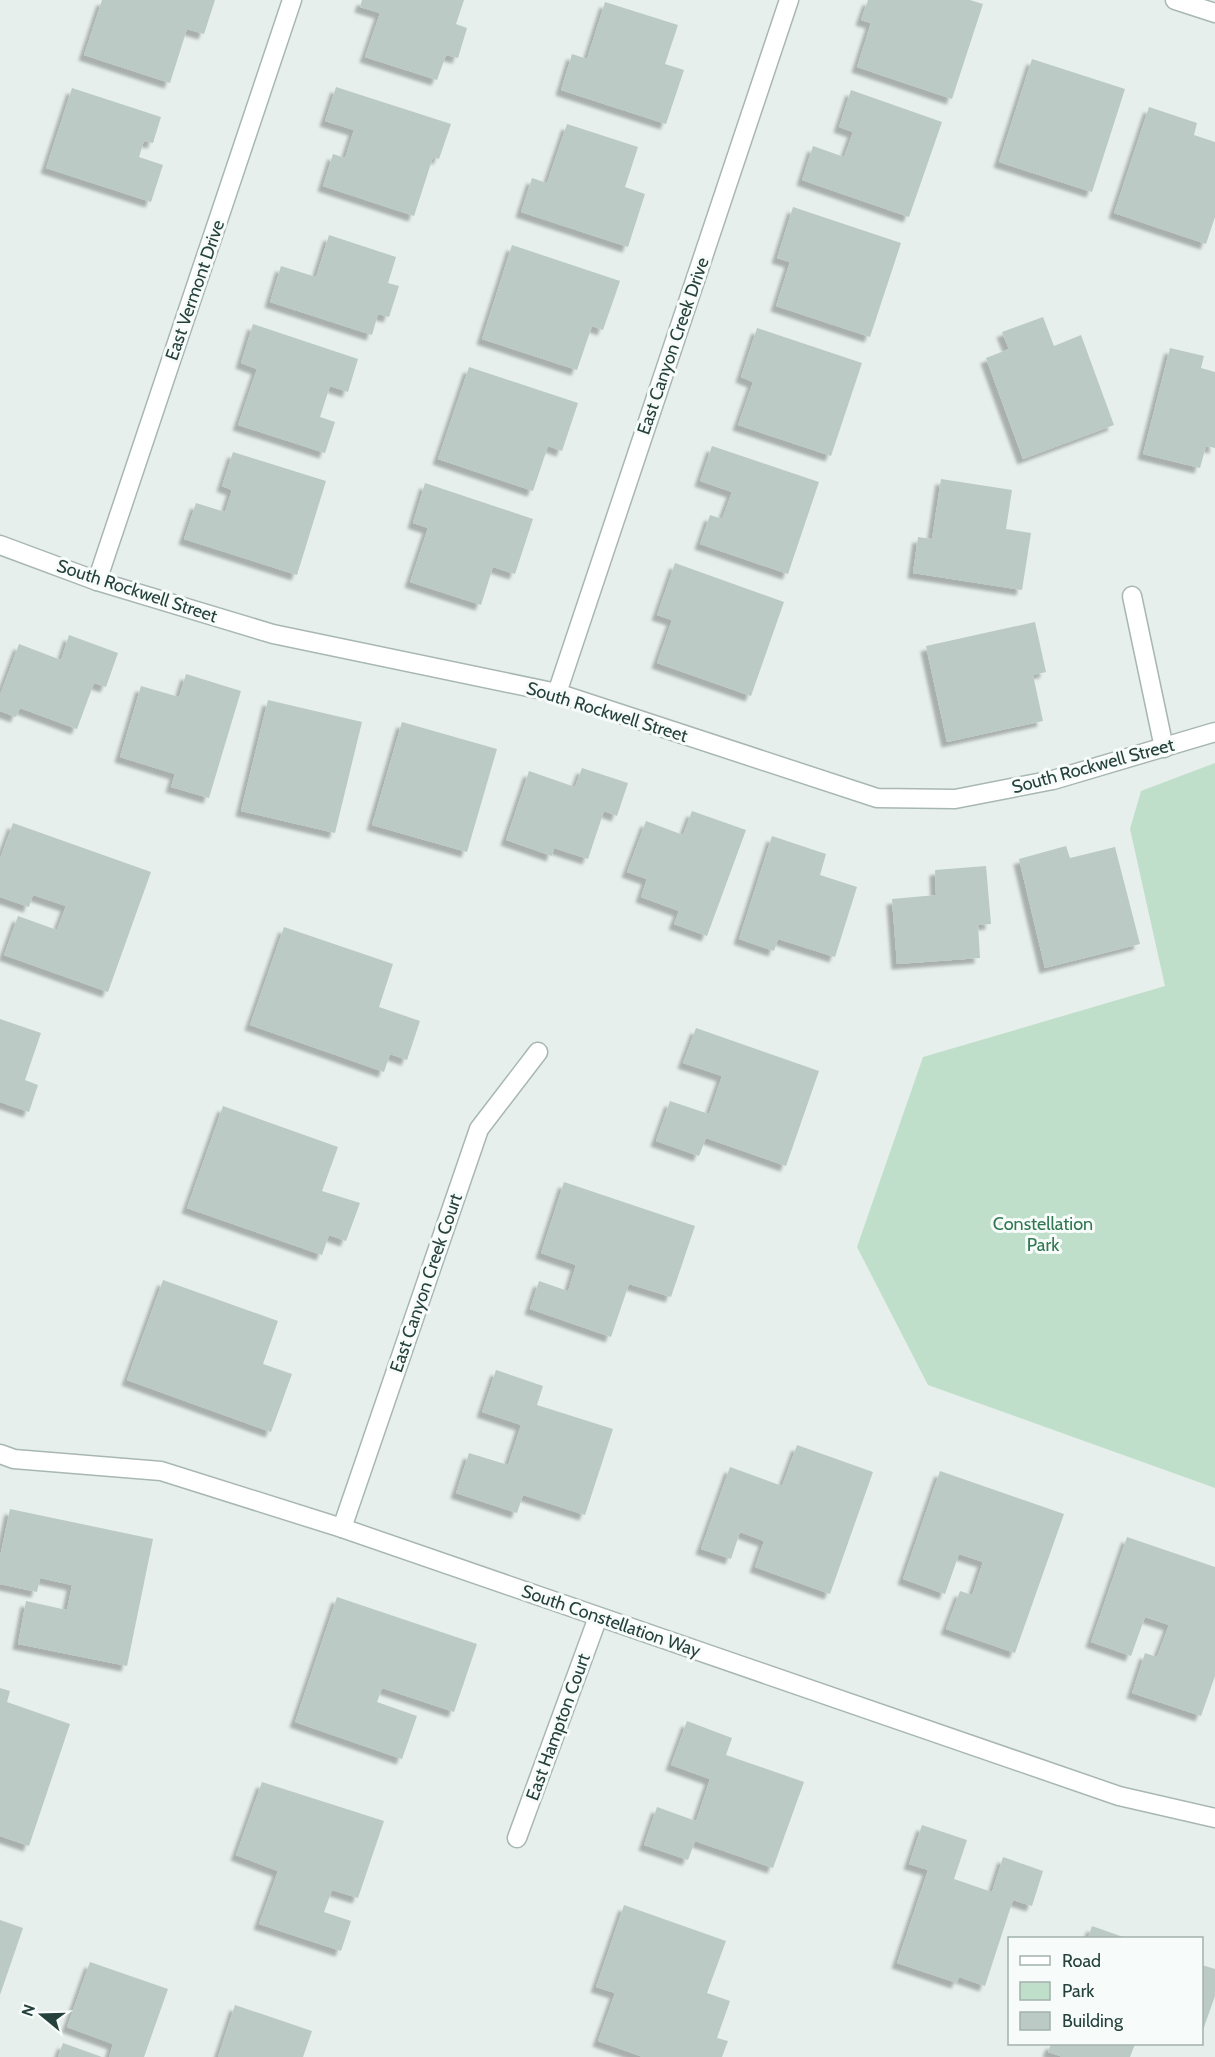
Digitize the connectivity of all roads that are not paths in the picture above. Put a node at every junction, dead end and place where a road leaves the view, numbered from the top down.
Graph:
1 (292, 0) edge
2 (789, 0) edge
3 (1175, 0) edge
4 (1215, 13) edge
5 (0, 545) edge
6 (97, 581) junction
7 (1132, 596) dead end
8 (557, 693) junction
9 (1215, 732) edge
10 (1164, 748) junction
11 (538, 1052) dead end
12 (0, 1454) edge
13 (342, 1528) junction
14 (598, 1617) junction
15 (1215, 1818) edge
16 (517, 1838) dead end

1 - 6 street, East Vermont Drive
2 - 8 street, East Canyon Creek Drive
3 - 4 street
5 - 6 street, South Rockwell Street
6 - 8 street, South Rockwell Street
7 - 10 street
8 - 10 street, South Rockwell Street
9 - 10 street, South Rockwell Street
11 - 13 street, East Canyon Creek Court
12 - 13 street, South Constellation Way
13 - 14 street, South Constellation Way
14 - 15 street, South Constellation Way
14 - 16 street, East Hampton Court

